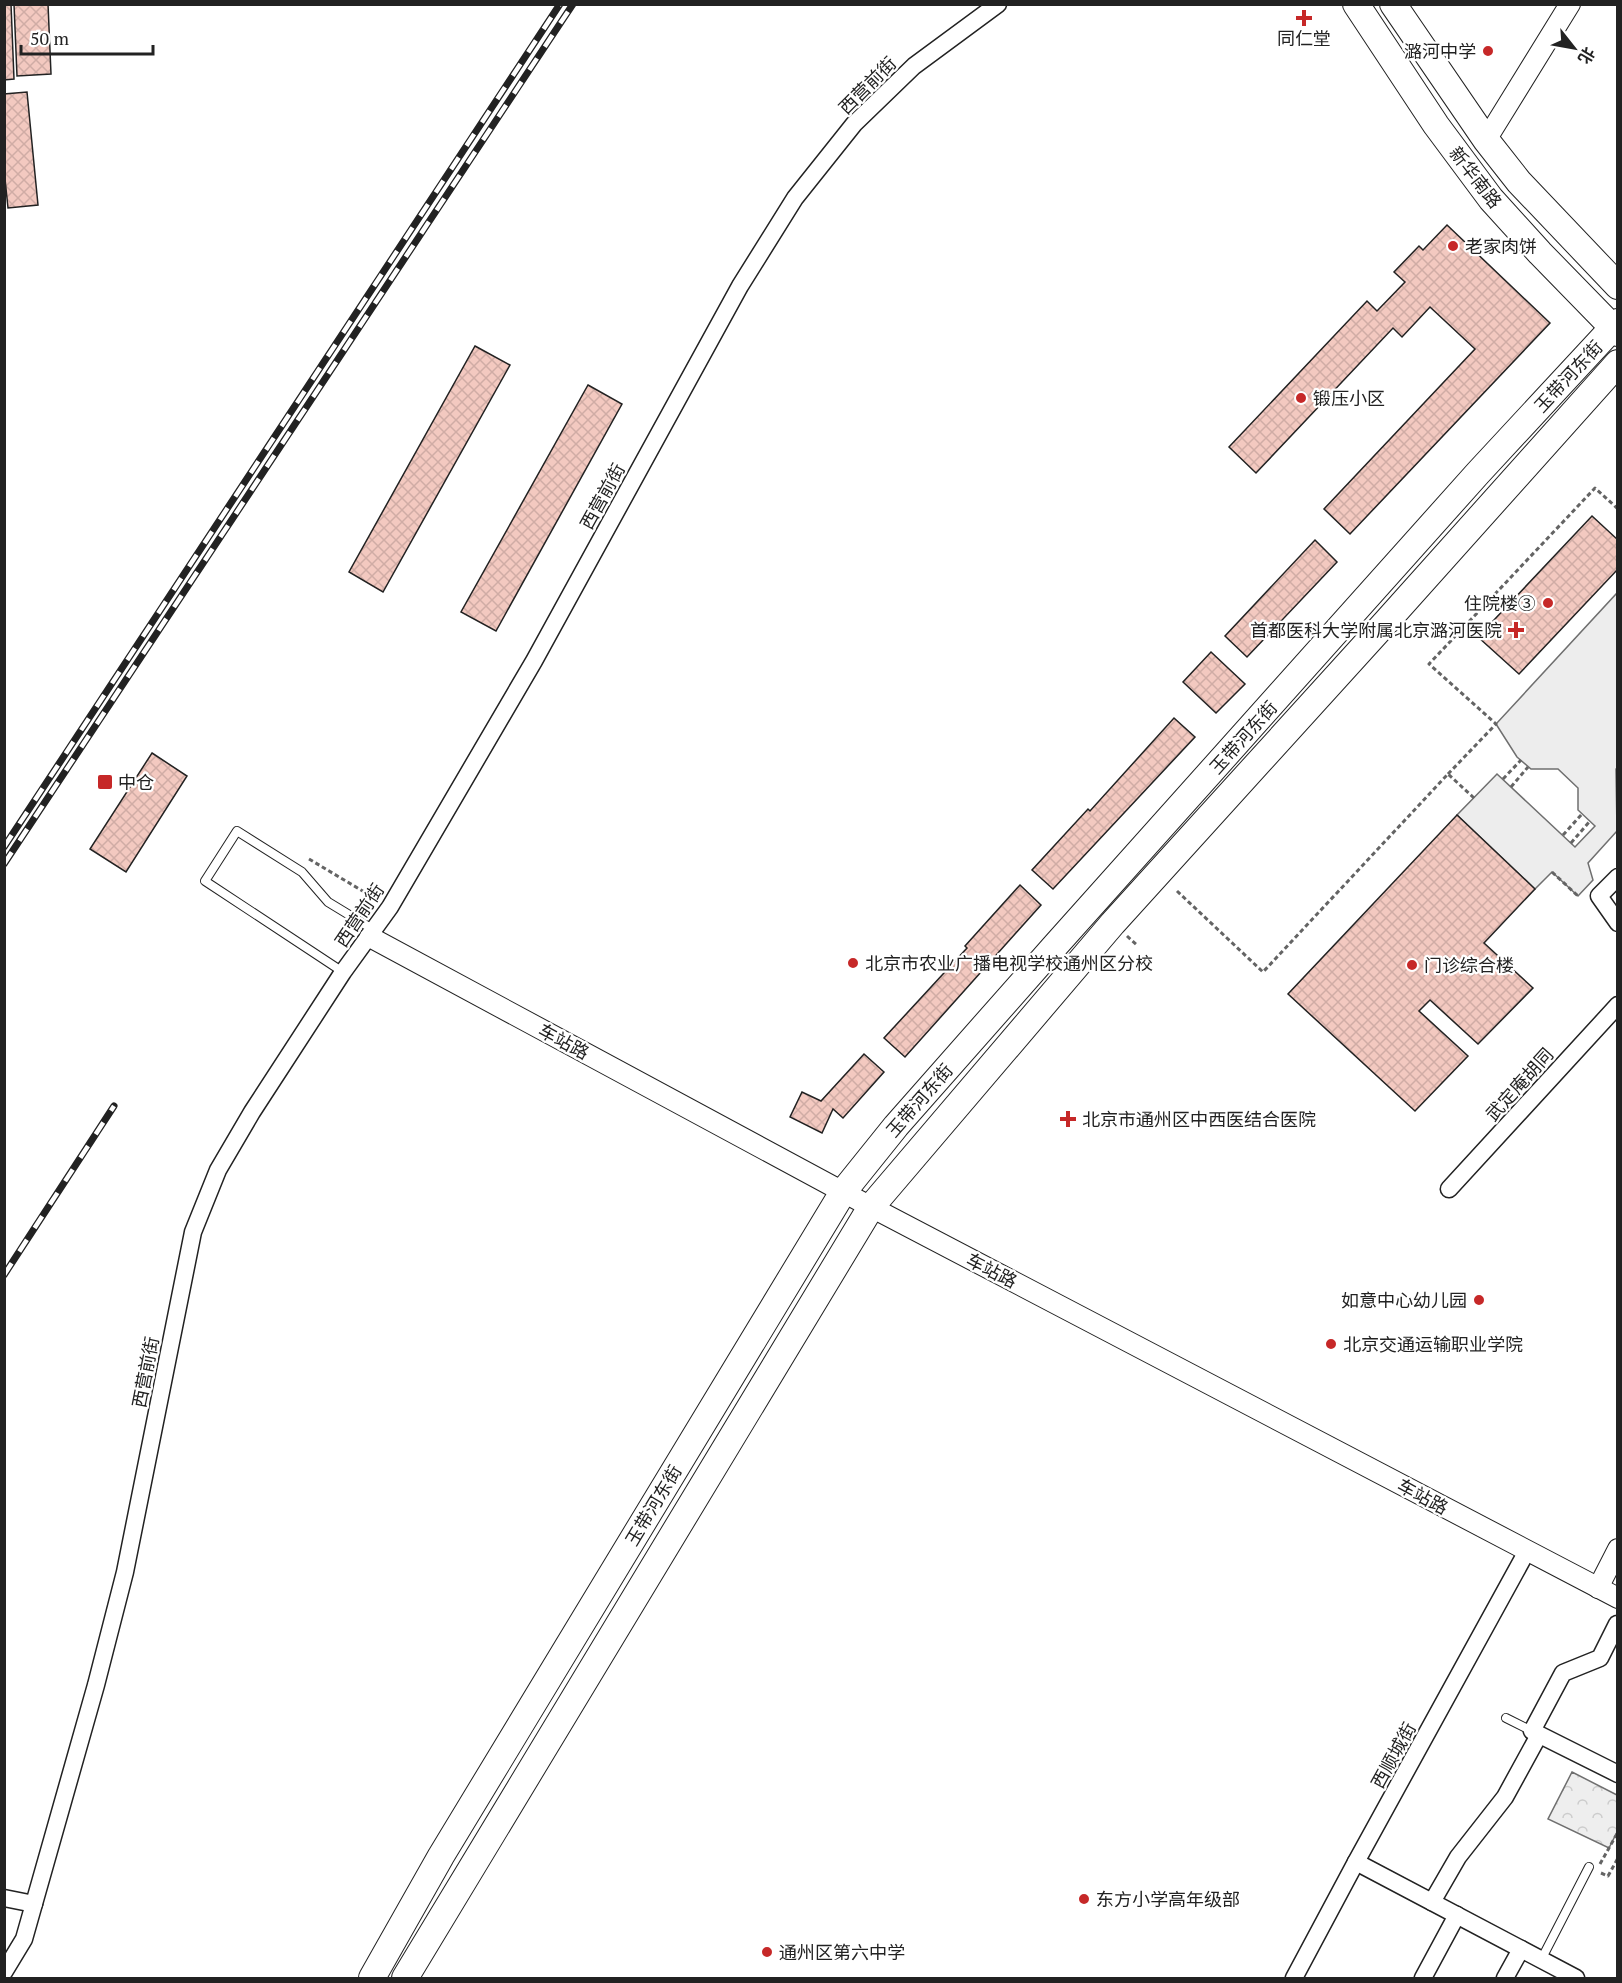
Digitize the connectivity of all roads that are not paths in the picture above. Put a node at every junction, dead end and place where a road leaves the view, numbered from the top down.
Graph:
1 (998, 4) edge
2 (1356, 4) edge
3 (1393, 4) edge
4 (1570, 4) edge
5 (1486, 140) junction
6 (1617, 286) edge
7 (1616, 328) edge
8 (1617, 363) edge
9 (1617, 877) edge
10 (1617, 923) edge
11 (372, 933) junction
12 (343, 972) junction
13 (1617, 1005) edge
14 (1449, 1189) dead end
15 (843, 1192) junction
16 (871, 1207) junction
17 (1617, 1549) edge
18 (1527, 1551) junction
19 (1598, 1588) junction
20 (1617, 1598) edge
21 (1617, 1624) edge
22 (1506, 1718) dead end
23 (1535, 1733) junction
24 (1617, 1774) edge
25 (1356, 1862) junction
26 (1593, 1869) road end
27 (4, 1898) edge
28 (1432, 1902) junction
29 (34, 1904) junction
30 (1457, 1916) junction
31 (1521, 1949) junction
32 (1541, 1960) junction
33 (4, 1972) edge
34 (372, 1978) edge
35 (405, 1978) edge
36 (1294, 1978) edge
37 (1423, 1978) edge
38 (1505, 1978) edge
39 (1576, 1978) edge

1 - 11 street, 西营前街
2 - 7 main road, 新华南路
3 - 5 main road, 新华南路
4 - 5 street
5 - 6 main road, 新华南路
7 - 15 main road, 玉带河东街
8 - 16 main road, 玉带河东街
9 - 10 street
11 - 12 street, 西营前街
11 - 12 lane
11 - 15 street, 车站路
12 - 29 street, 西营前街
13 - 14 street, 武定庵胡同
15 - 16 street, 车站路
15 - 34 main road, 玉带河东街
16 - 18 street, 车站路
16 - 35 main road, 玉带河东街
17 - 19 street
18 - 19 street, 车站路
18 - 25 street, 西顺城街
19 - 20 street, 车站路
21 - 23 street
22 - 23 lane
23 - 24 street
23 - 28 street
25 - 28 street
25 - 36 street, 西顺城街
26 - 32 lane
27 - 29 street
28 - 30 street
29 - 33 street, 西营前街
30 - 31 street
30 - 37 street
31 - 32 street
31 - 38 street
32 - 39 street

